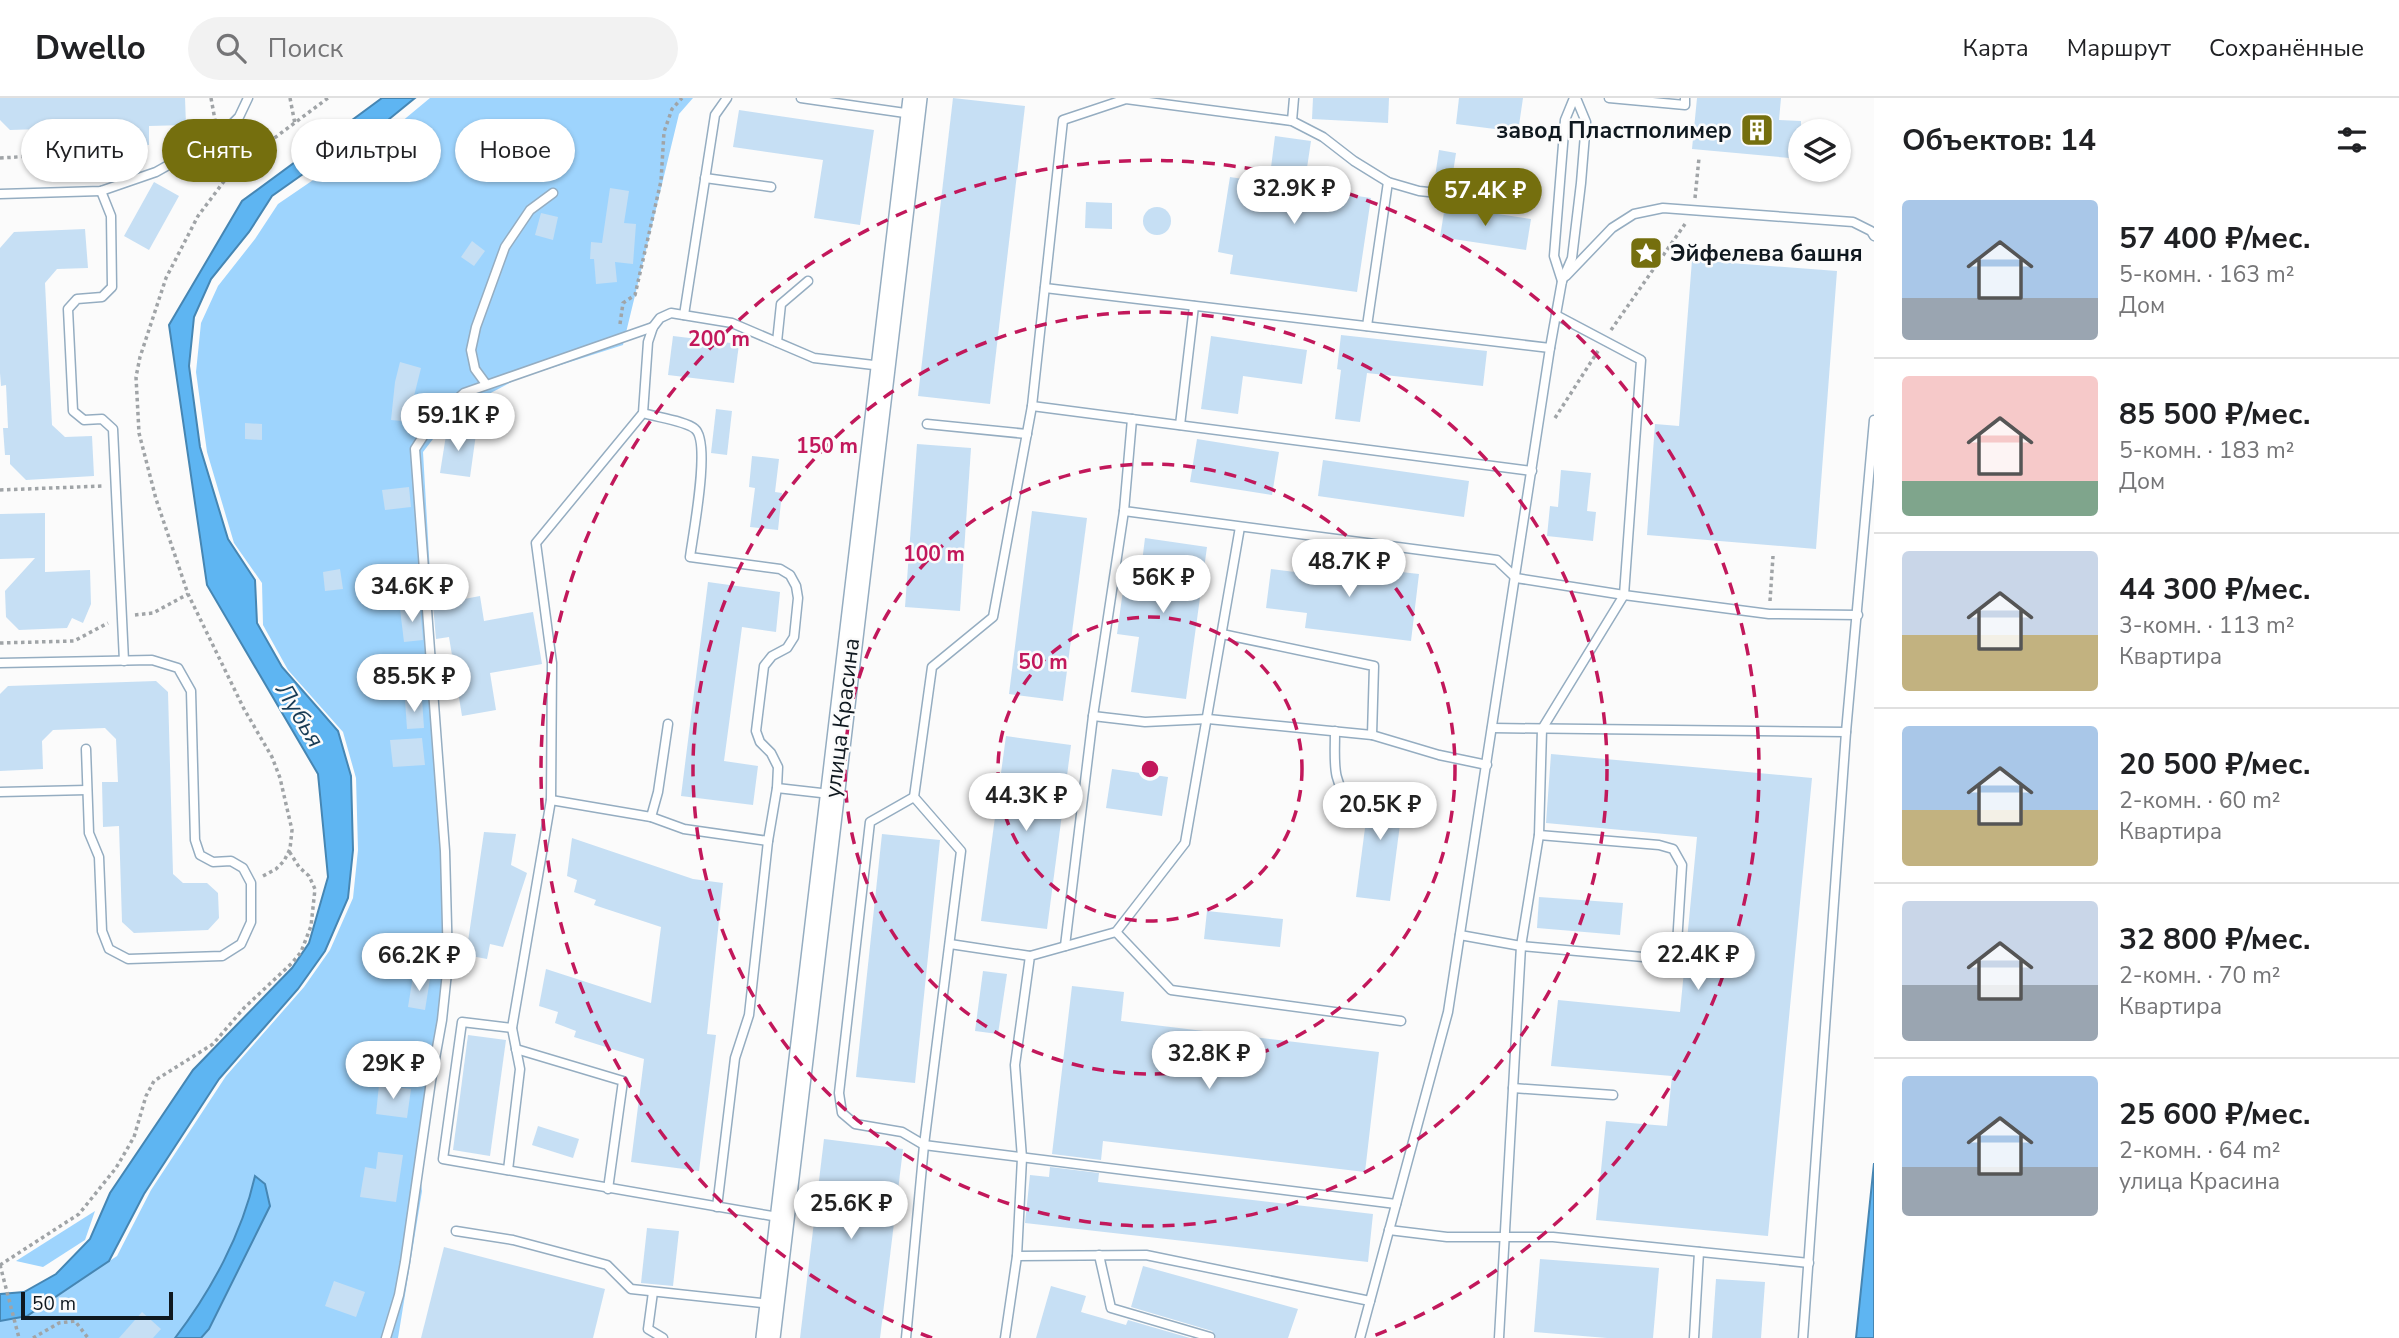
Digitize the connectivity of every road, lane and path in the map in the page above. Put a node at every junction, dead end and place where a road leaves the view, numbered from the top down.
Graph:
1 (211, 98) edge
2 (248, 98) edge
3 (290, 98) edge
4 (328, 98) edge
5 (682, 98) edge
6 (727, 98) edge
7 (801, 98) edge
8 (1294, 98) edge
9 (1575, 98) edge
10 (1609, 98) edge
11 (1685, 98) edge
12 (1126, 99) edge
13 (211, 106) dead end
14 (914, 106) edge
15 (294, 119) edge
16 (301, 119) edge
17 (1292, 121) junction
18 (291, 127) edge
19 (0, 158) edge
20 (1699, 158) dead end
21 (705, 178) junction
22 (1388, 182) junction
23 (118, 185) junction
24 (771, 187) dead end
25 (101, 191) junction
26 (553, 193) dead end
27 (0, 194) edge
28 (1522, 202) dead end
29 (1694, 210) junction
30 (1874, 236) edge
31 (808, 281) dead end
32 (1562, 281) junction
33 (1045, 288) junction
34 (1194, 306) junction
35 (684, 315) junction
36 (1556, 315) junction
37 (1367, 326) junction
38 (653, 327) junction
39 (615, 340) junction
40 (1604, 340) junction
41 (776, 342) junction
42 (1550, 348) junction
43 (884, 366) junction
44 (486, 384) junction
45 (1032, 406) junction
46 (643, 414) junction
47 (1132, 419) junction
48 (1874, 420) edge
49 (927, 424) dead end
50 (1180, 425) junction
51 (1027, 434) junction
52 (1536, 447) junction
53 (1532, 471) junction
54 (115, 486) junction
55 (0, 489) edge
56 (1124, 510) junction
57 (1240, 527) junction
58 (1773, 556) dead end
59 (1516, 578) junction
60 (188, 594) junction
61 (1624, 595) junction
62 (153, 613) dead end
63 (1769, 614) junction
64 (1858, 615) junction
65 (122, 616) junction
66 (1222, 634) junction
67 (0, 643) edge
68 (124, 661) junction
69 (0, 663) edge
70 (1093, 716) junction
71 (1208, 719) junction
72 (668, 724) dead end
73 (1492, 728) junction
74 (1542, 729) junction
75 (1335, 731) junction
76 (1846, 732) junction
77 (1372, 734) junction
78 (86, 749) dead end
79 (1487, 765) junction
80 (778, 788) junction
81 (87, 790) junction
82 (0, 792) edge
83 (833, 795) junction
84 (914, 797) junction
85 (551, 800) junction
86 (1353, 807) dead end
87 (651, 817) junction
88 (1539, 835) junction
89 (768, 841) junction
90 (289, 850) junction
91 (251, 883) junction
92 (1116, 932) junction
93 (1460, 935) junction
94 (950, 944) junction
95 (1065, 946) junction
96 (1521, 946) junction
97 (1030, 956) junction
98 (1401, 1021) dead end
99 (512, 1028) junction
100 (516, 1049) junction
101 (1513, 1088) junction
102 (1613, 1095) dead end
103 (924, 1145) junction
104 (1023, 1158) junction
105 (508, 1170) junction
106 (608, 1189) junction
107 (1396, 1204) junction
108 (717, 1207) junction
109 (782, 1217) junction
110 (1390, 1230) junction
111 (456, 1231) dead end
112 (1504, 1236) junction
113 (1699, 1252) junction
114 (1099, 1255) junction
115 (1017, 1256) junction
116 (1809, 1263) junction
117 (0, 1265) edge
118 (653, 1292) junction
119 (1370, 1301) junction
120 (772, 1304) junction
121 (1210, 1337) edge
122 (19, 1338) edge
123 (33, 1338) edge
124 (88, 1338) edge
125 (386, 1338) edge
126 (663, 1338) edge
127 (768, 1338) edge
128 (906, 1338) edge
129 (1005, 1338) edge
130 (1360, 1338) edge
131 (1499, 1338) edge
132 (1694, 1338) edge
133 (1803, 1338) edge

1 - 13 path
2 - 23 lane
3 - 15 path
4 - 16 path
5 - 39 path
6 - 21 lane
7 - 14 lane
8 - 17 lane
9 - 32 lane
9 - 32 lane
10 - 11 lane
12 - 17 lane
12 - 33 lane
14 - 43 main road, улица Красина
17 - 22 lane
18 - 60 path
19 - 23 path
20 - 29 path
21 - 24 lane
21 - 35 lane
22 - 28 lane
22 - 37 lane
23 - 25 lane
25 - 27 lane
25 - 54 lane
26 - 44 lane
29 - 30 lane
29 - 32 lane
29 - 40 path
31 - 41 lane
32 - 36 lane
33 - 34 lane
33 - 45 lane
34 - 37 lane
34 - 50 lane
35 - 38 lane
35 - 41 lane
36 - 40 lane
36 - 42 lane
37 - 42 lane
38 - 39 lane
38 - 46 lane
39 - 44 lane
40 - 52 path
40 - 61 lane
41 - 43 lane
42 - 52 lane
43 - 83 main road, улица Красина
44 - 125 lane
45 - 47 lane
45 - 51 lane
46 - 80 lane
46 - 85 lane
47 - 50 lane
47 - 56 lane
48 - 64 lane
49 - 51 lane
50 - 53 lane
51 - 84 lane
52 - 53 lane
53 - 59 lane
54 - 55 path
54 - 65 lane
56 - 57 lane
56 - 70 lane
57 - 59 lane
57 - 66 lane
58 - 63 path
59 - 61 lane
59 - 73 lane
60 - 62 path
60 - 90 path
61 - 63 lane
61 - 74 lane
63 - 64 lane
64 - 76 lane
65 - 67 path
65 - 68 lane
66 - 71 lane
66 - 77 lane
68 - 69 lane
68 - 91 lane
70 - 71 lane
70 - 95 lane
71 - 75 lane
71 - 92 lane
72 - 87 lane
73 - 74 lane
73 - 79 lane
74 - 76 lane
74 - 88 lane
75 - 77 lane
75 - 86 lane
76 - 116 lane
77 - 79 lane
78 - 81 lane
79 - 93 lane
80 - 83 lane
80 - 89 lane
81 - 82 lane
81 - 91 lane
83 - 109 main road, улица Красина
84 - 94 lane
84 - 103 lane
85 - 87 lane
85 - 99 lane
87 - 89 lane
88 - 96 lane
88 - 96 lane
89 - 108 lane
90 - 91 path
90 - 117 path
92 - 95 lane
92 - 98 lane
93 - 96 lane
93 - 107 lane
94 - 97 lane
94 - 103 lane
95 - 97 lane
96 - 101 lane
97 - 104 lane
99 - 100 lane
99 - 105 lane
100 - 105 lane
100 - 106 lane
101 - 102 lane
101 - 112 lane
103 - 104 lane
103 - 128 lane
104 - 107 lane
104 - 115 lane
105 - 106 lane
106 - 108 lane
107 - 110 lane
108 - 109 lane
109 - 120 main road, улица Красина
110 - 112 lane
110 - 119 lane
111 - 118 lane
112 - 113 lane
112 - 131 lane
113 - 116 lane
113 - 132 lane
114 - 115 lane
114 - 119 lane
114 - 121 lane
115 - 129 lane
116 - 133 lane
117 - 122 path
118 - 120 lane
118 - 126 lane
119 - 130 lane
120 - 127 main road, улица Красина
123 - 124 path

